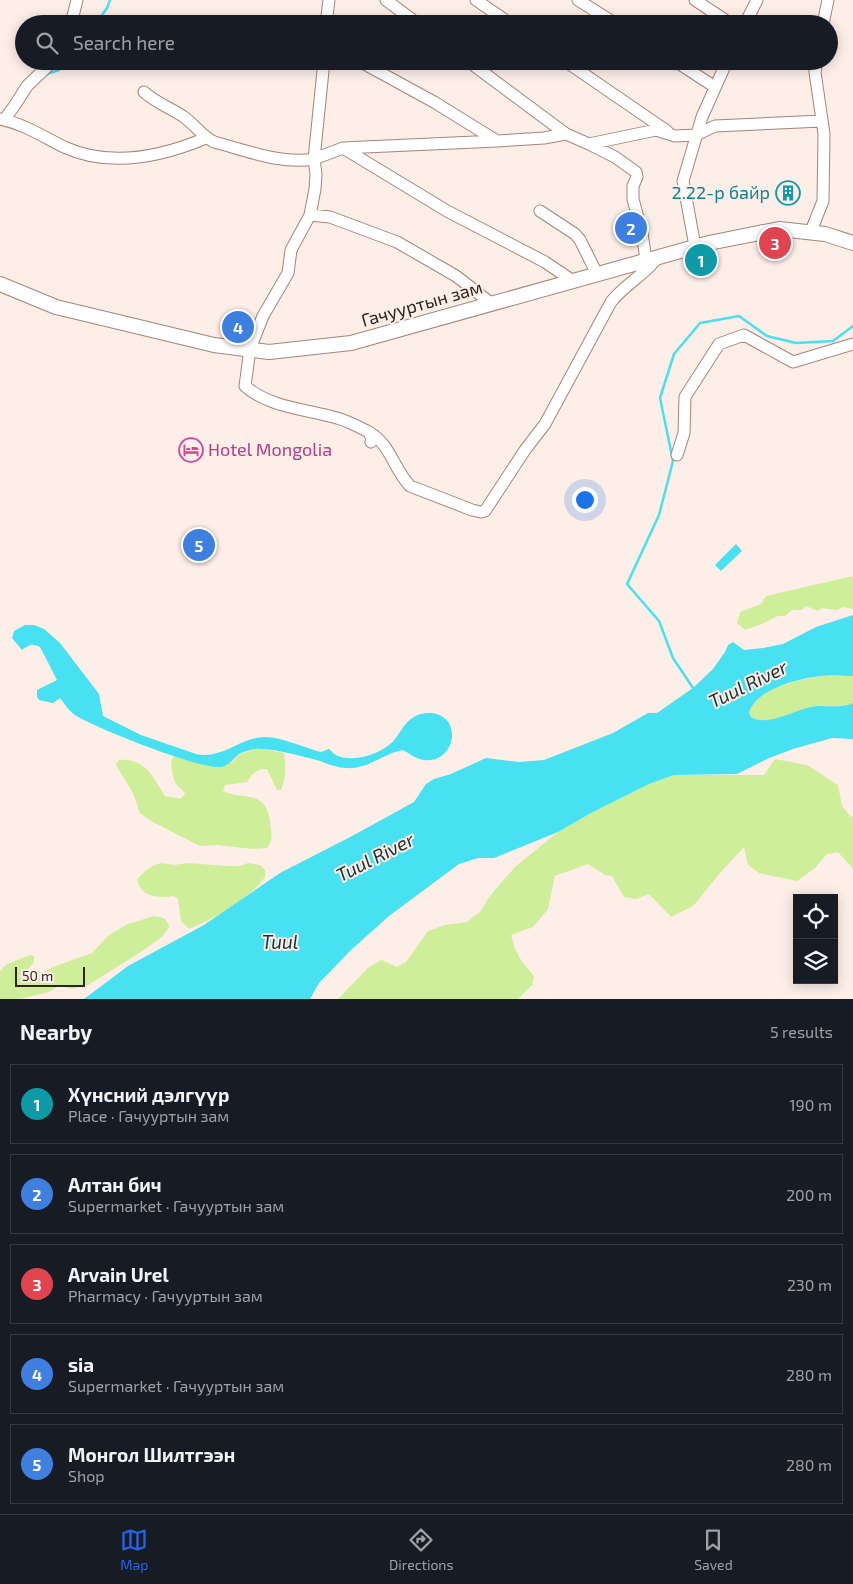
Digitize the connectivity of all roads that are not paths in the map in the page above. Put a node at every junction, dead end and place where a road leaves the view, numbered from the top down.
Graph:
1 (77, 0) edge
2 (329, 0) edge
3 (386, 0) edge
4 (476, 0) edge
5 (578, 0) edge
6 (695, 0) edge
7 (757, 0) edge
8 (828, 0) edge
9 (73, 15) edge
10 (327, 15) edge
11 (406, 15) edge
12 (498, 15) edge
13 (602, 15) edge
14 (718, 15) edge
15 (750, 15) edge
16 (825, 15) edge
17 (44, 70) edge
18 (323, 70) edge
19 (375, 70) edge
20 (480, 70) edge
21 (578, 70) edge
22 (689, 70) edge
23 (723, 70) edge
24 (815, 70) edge
25 (715, 87) junction
26 (144, 92) dead end
27 (2, 119) edge
28 (822, 121) junction
29 (566, 134) junction
30 (696, 134) junction
31 (675, 136) junction
32 (206, 138) junction
33 (497, 141) junction
34 (589, 144) junction
35 (344, 148) junction
36 (314, 158) junction
37 (540, 211) dead end
38 (310, 215) junction
39 (812, 231) junction
40 (853, 243) edge
41 (695, 246) junction
42 (652, 259) junction
43 (597, 274) junction
44 (573, 281) junction
45 (0, 284) edge
46 (492, 304) junction
47 (853, 344) edge
48 (250, 349) junction
49 (677, 455) dead end

1 - 9 street
2 - 10 street
3 - 11 street
4 - 12 street
5 - 13 street
6 - 14 street
7 - 15 street
8 - 16 street
17 - 27 street
18 - 36 street
19 - 33 street
20 - 29 street
21 - 31 street
22 - 25 street
23 - 25 street
24 - 28 street
25 - 30 street
26 - 32 street
27 - 32 street
28 - 30 street
28 - 39 street
29 - 33 street
29 - 34 street
30 - 31 street
30 - 41 street
31 - 34 street
32 - 36 street
33 - 35 street
34 - 42 street
35 - 36 street
35 - 44 street
36 - 38 street
37 - 43 street
38 - 46 street
38 - 48 street
39 - 40 main road, Гачууртын зам
39 - 41 main road, Гачууртын зам
41 - 42 main road, Гачууртын зам
42 - 43 main road, Гачууртын зам
42 - 48 street
43 - 44 main road, Гачууртын зам
44 - 46 main road, Гачууртын зам
45 - 48 main road, Гачууртын зам
46 - 48 main road, Гачууртын зам
47 - 49 street

